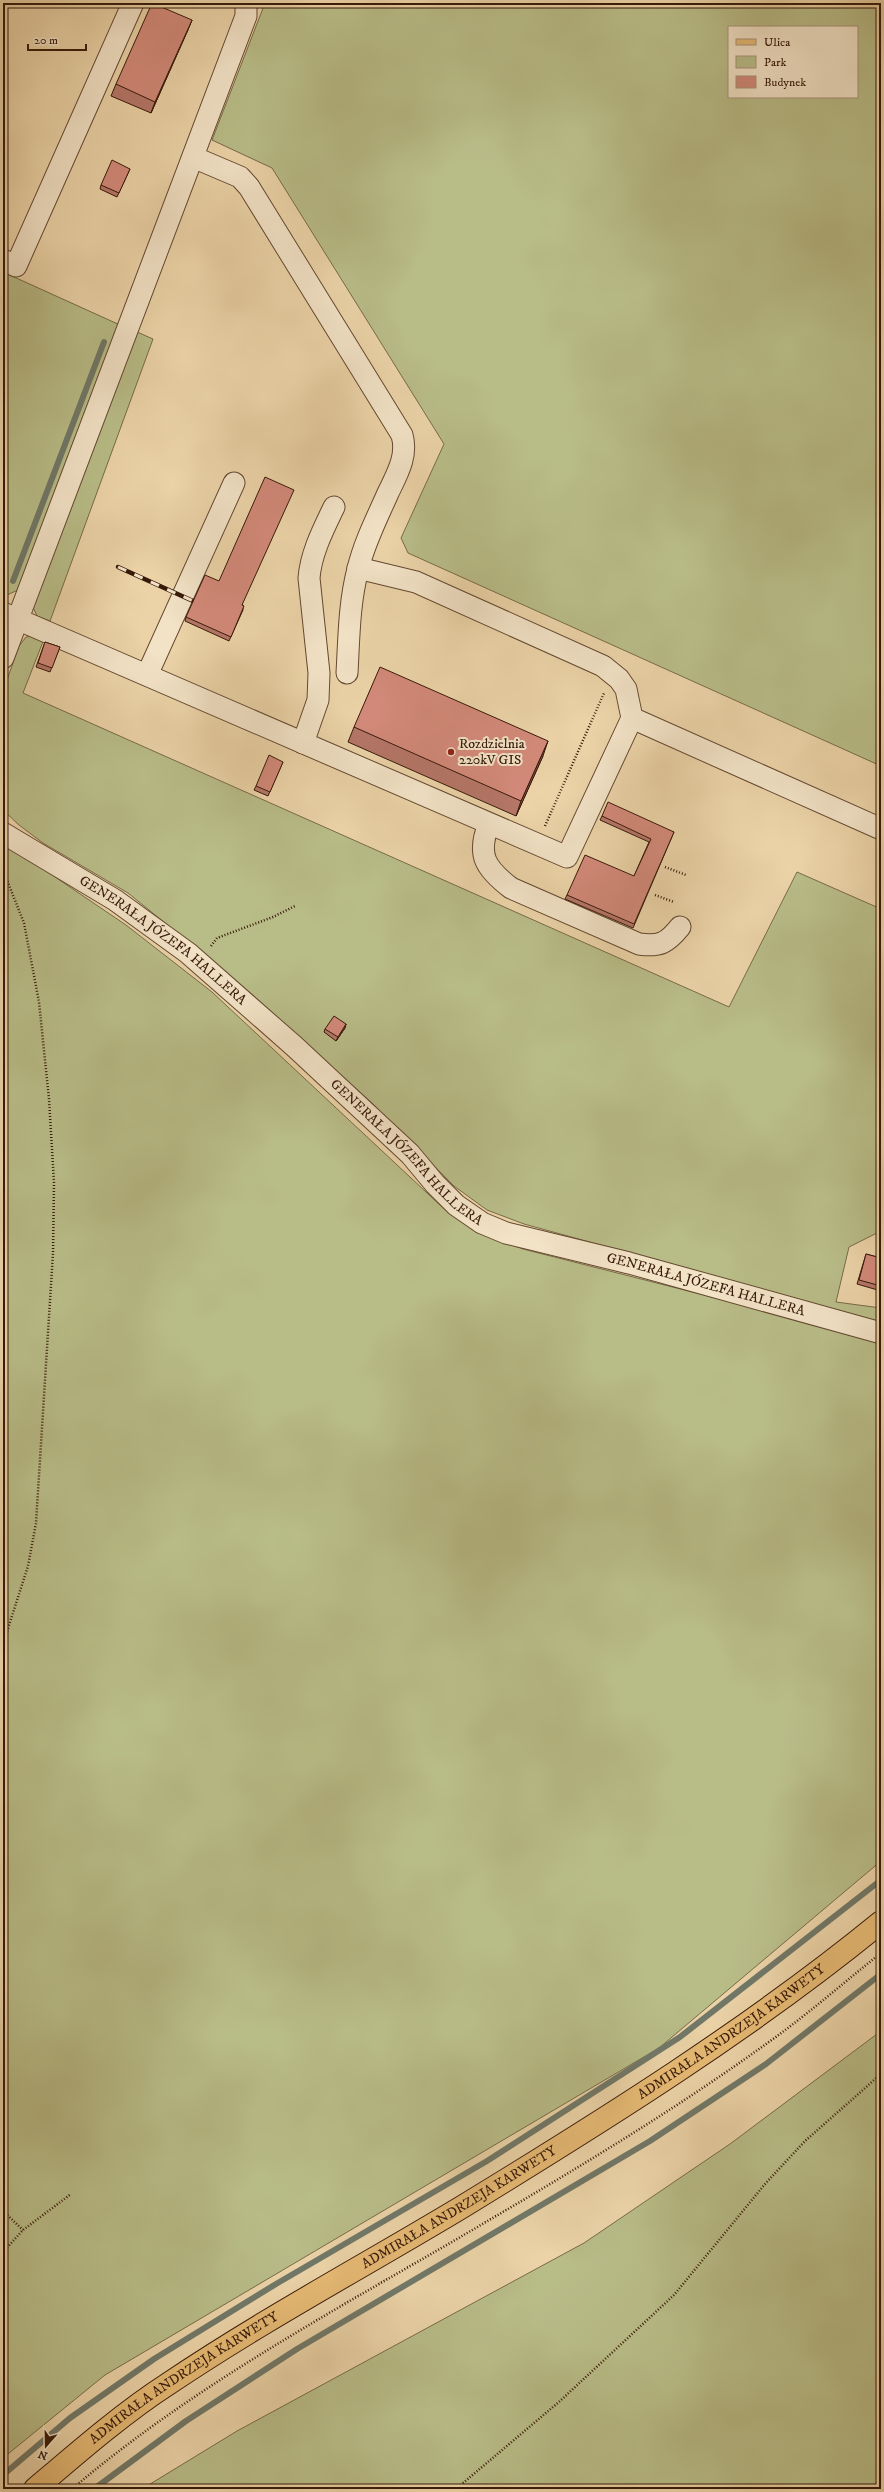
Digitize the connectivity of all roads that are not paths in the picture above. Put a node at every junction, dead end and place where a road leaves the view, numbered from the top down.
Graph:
1 (133, 3) edge
2 (246, 3) edge
3 (193, 157) junction
4 (3, 260) edge
5 (234, 482) dead end
6 (334, 507) dead end
7 (358, 568) junction
8 (10, 616) edge
9 (3, 658) edge
10 (347, 673) dead end
11 (147, 675) junction
12 (632, 718) junction
13 (303, 743) junction
14 (489, 824) junction
15 (881, 829) edge
16 (5, 832) edge
17 (680, 927) dead end
18 (881, 1333) edge
19 (881, 1922) edge
20 (35, 2489) edge

1 - 4 street
2 - 3 street
3 - 7 street
3 - 8 street
5 - 11 street
6 - 13 street
7 - 10 street
7 - 12 street
8 - 9 street
8 - 11 street
11 - 13 street
12 - 14 street
12 - 15 street
13 - 14 street
14 - 17 street
16 - 18 street, GENERAŁA JÓZEFA HALLERA
19 - 20 main road, ADMIRAŁA ANDRZEJA KARWETY

